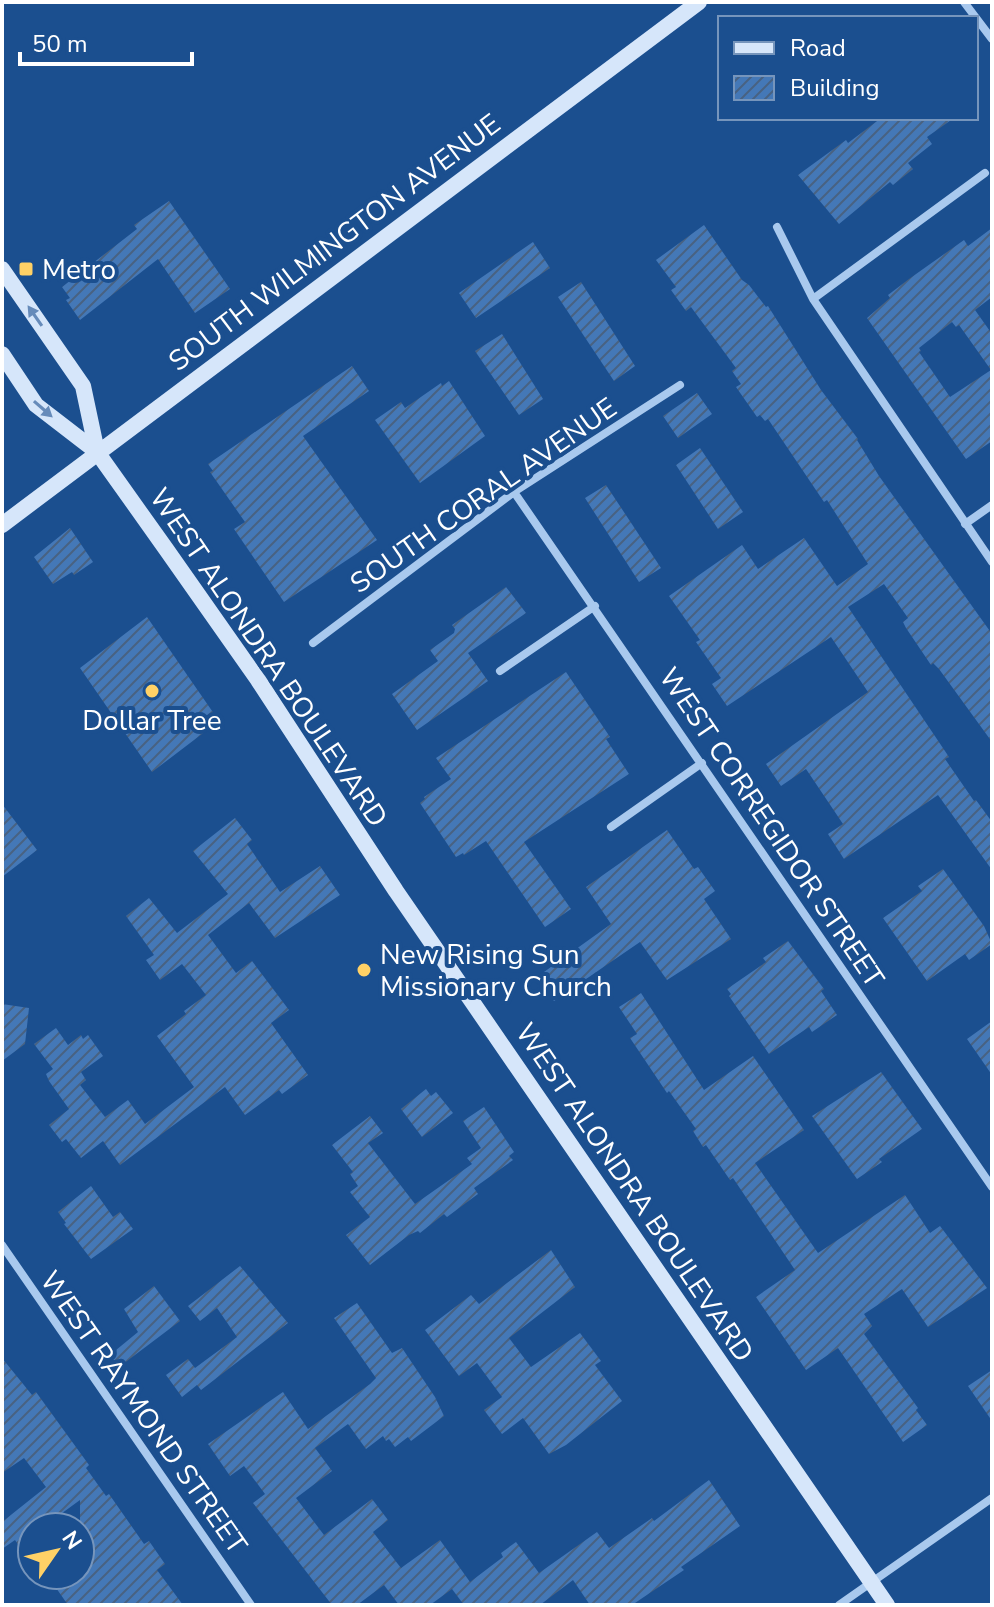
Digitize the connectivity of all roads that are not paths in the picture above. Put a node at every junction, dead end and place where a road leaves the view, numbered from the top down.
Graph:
1 (699, 2) edge
2 (978, 20) edge
3 (992, 39) edge
4 (985, 173) dead end
5 (777, 227) dead end
6 (2, 269) edge
7 (813, 299) junction
8 (2, 354) edge
9 (680, 385) dead end
10 (97, 452) junction
11 (514, 492) junction
12 (992, 505) edge
13 (965, 524) junction
14 (2, 525) edge
15 (992, 562) edge
16 (595, 606) junction
17 (313, 643) dead end
18 (500, 671) dead end
19 (702, 763) junction
20 (611, 827) dead end
21 (992, 1187) edge
22 (2, 1245) edge
23 (992, 1498) edge
24 (870, 1581) junction
25 (251, 1605) edge
26 (839, 1605) edge
27 (887, 1605) edge

1 - 10 main road, SOUTH WILMINGTON AVENUE
2 - 3 street
4 - 7 street
5 - 7 street
10 -> 6 main road, WEST ALONDRA BOULEVARD
7 - 13 street
8 -> 10 main road, WEST ALONDRA BOULEVARD
9 - 11 street, SOUTH CORAL AVENUE
10 - 14 main road, SOUTH WILMINGTON AVENUE
10 - 24 main road, WEST ALONDRA BOULEVARD
11 - 16 street, WEST CORREGIDOR STREET
11 - 17 street, SOUTH CORAL AVENUE
12 - 13 street
13 - 15 street
16 - 18 street
16 - 19 street, WEST CORREGIDOR STREET
19 - 20 street
19 - 21 street, WEST CORREGIDOR STREET
22 - 25 street, WEST RAYMOND STREET
23 - 24 street
24 - 26 street
24 - 27 main road, WEST ALONDRA BOULEVARD

